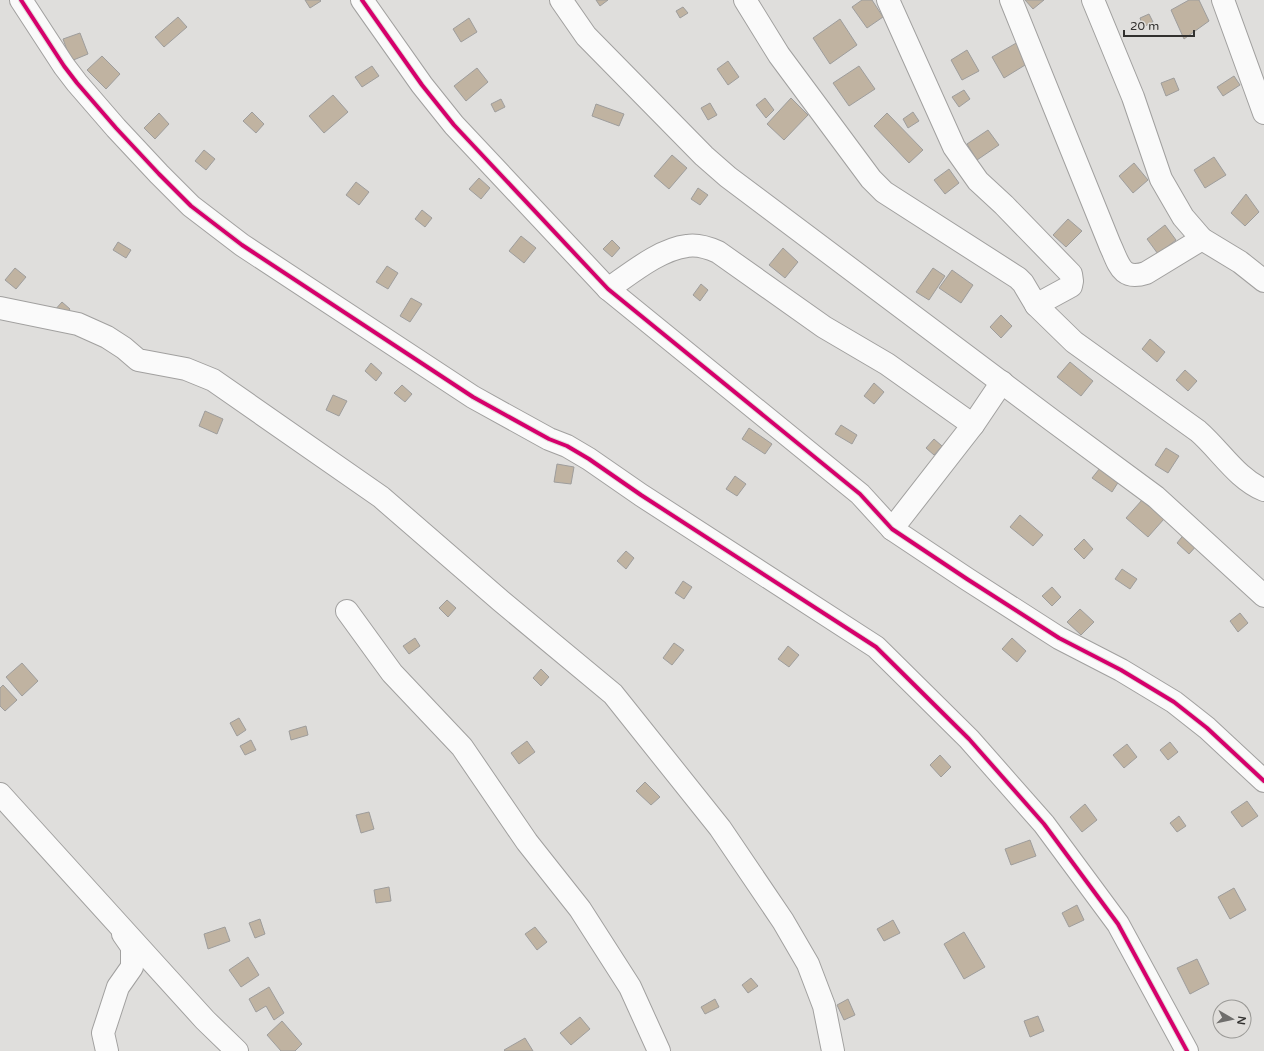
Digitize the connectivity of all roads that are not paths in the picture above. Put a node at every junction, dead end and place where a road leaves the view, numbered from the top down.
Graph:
1 (22, 0) edge
2 (362, 0) edge
3 (561, 0) edge
4 (745, 0) edge
5 (888, 0) edge
6 (1011, 0) edge
7 (1093, 0) edge
8 (1223, 0) edge
9 (1264, 113) edge
10 (1202, 239) junction
11 (1264, 281) edge
12 (608, 289) junction
13 (1036, 305) junction
14 (0, 308) edge
15 (1002, 382) junction
16 (973, 425) junction
17 (1264, 490) edge
18 (892, 529) junction
19 (1264, 596) edge
20 (347, 611) dead end
21 (1264, 781) edge
22 (0, 794) edge
23 (102, 905) junction
24 (107, 1051) edge
25 (236, 1051) edge
26 (659, 1051) edge
27 (833, 1051) edge
28 (1186, 1051) edge

1 - 28 street
2 - 12 street
3 - 15 street
4 - 13 street
5 - 13 street
6 - 10 street
7 - 10 street
8 - 9 street
10 - 11 street
12 - 16 street
12 - 18 street
13 - 17 street
14 - 27 street
15 - 16 street
15 - 19 street
16 - 18 street
18 - 21 street
20 - 26 street
22 - 23 street
23 - 24 street
23 - 25 street

